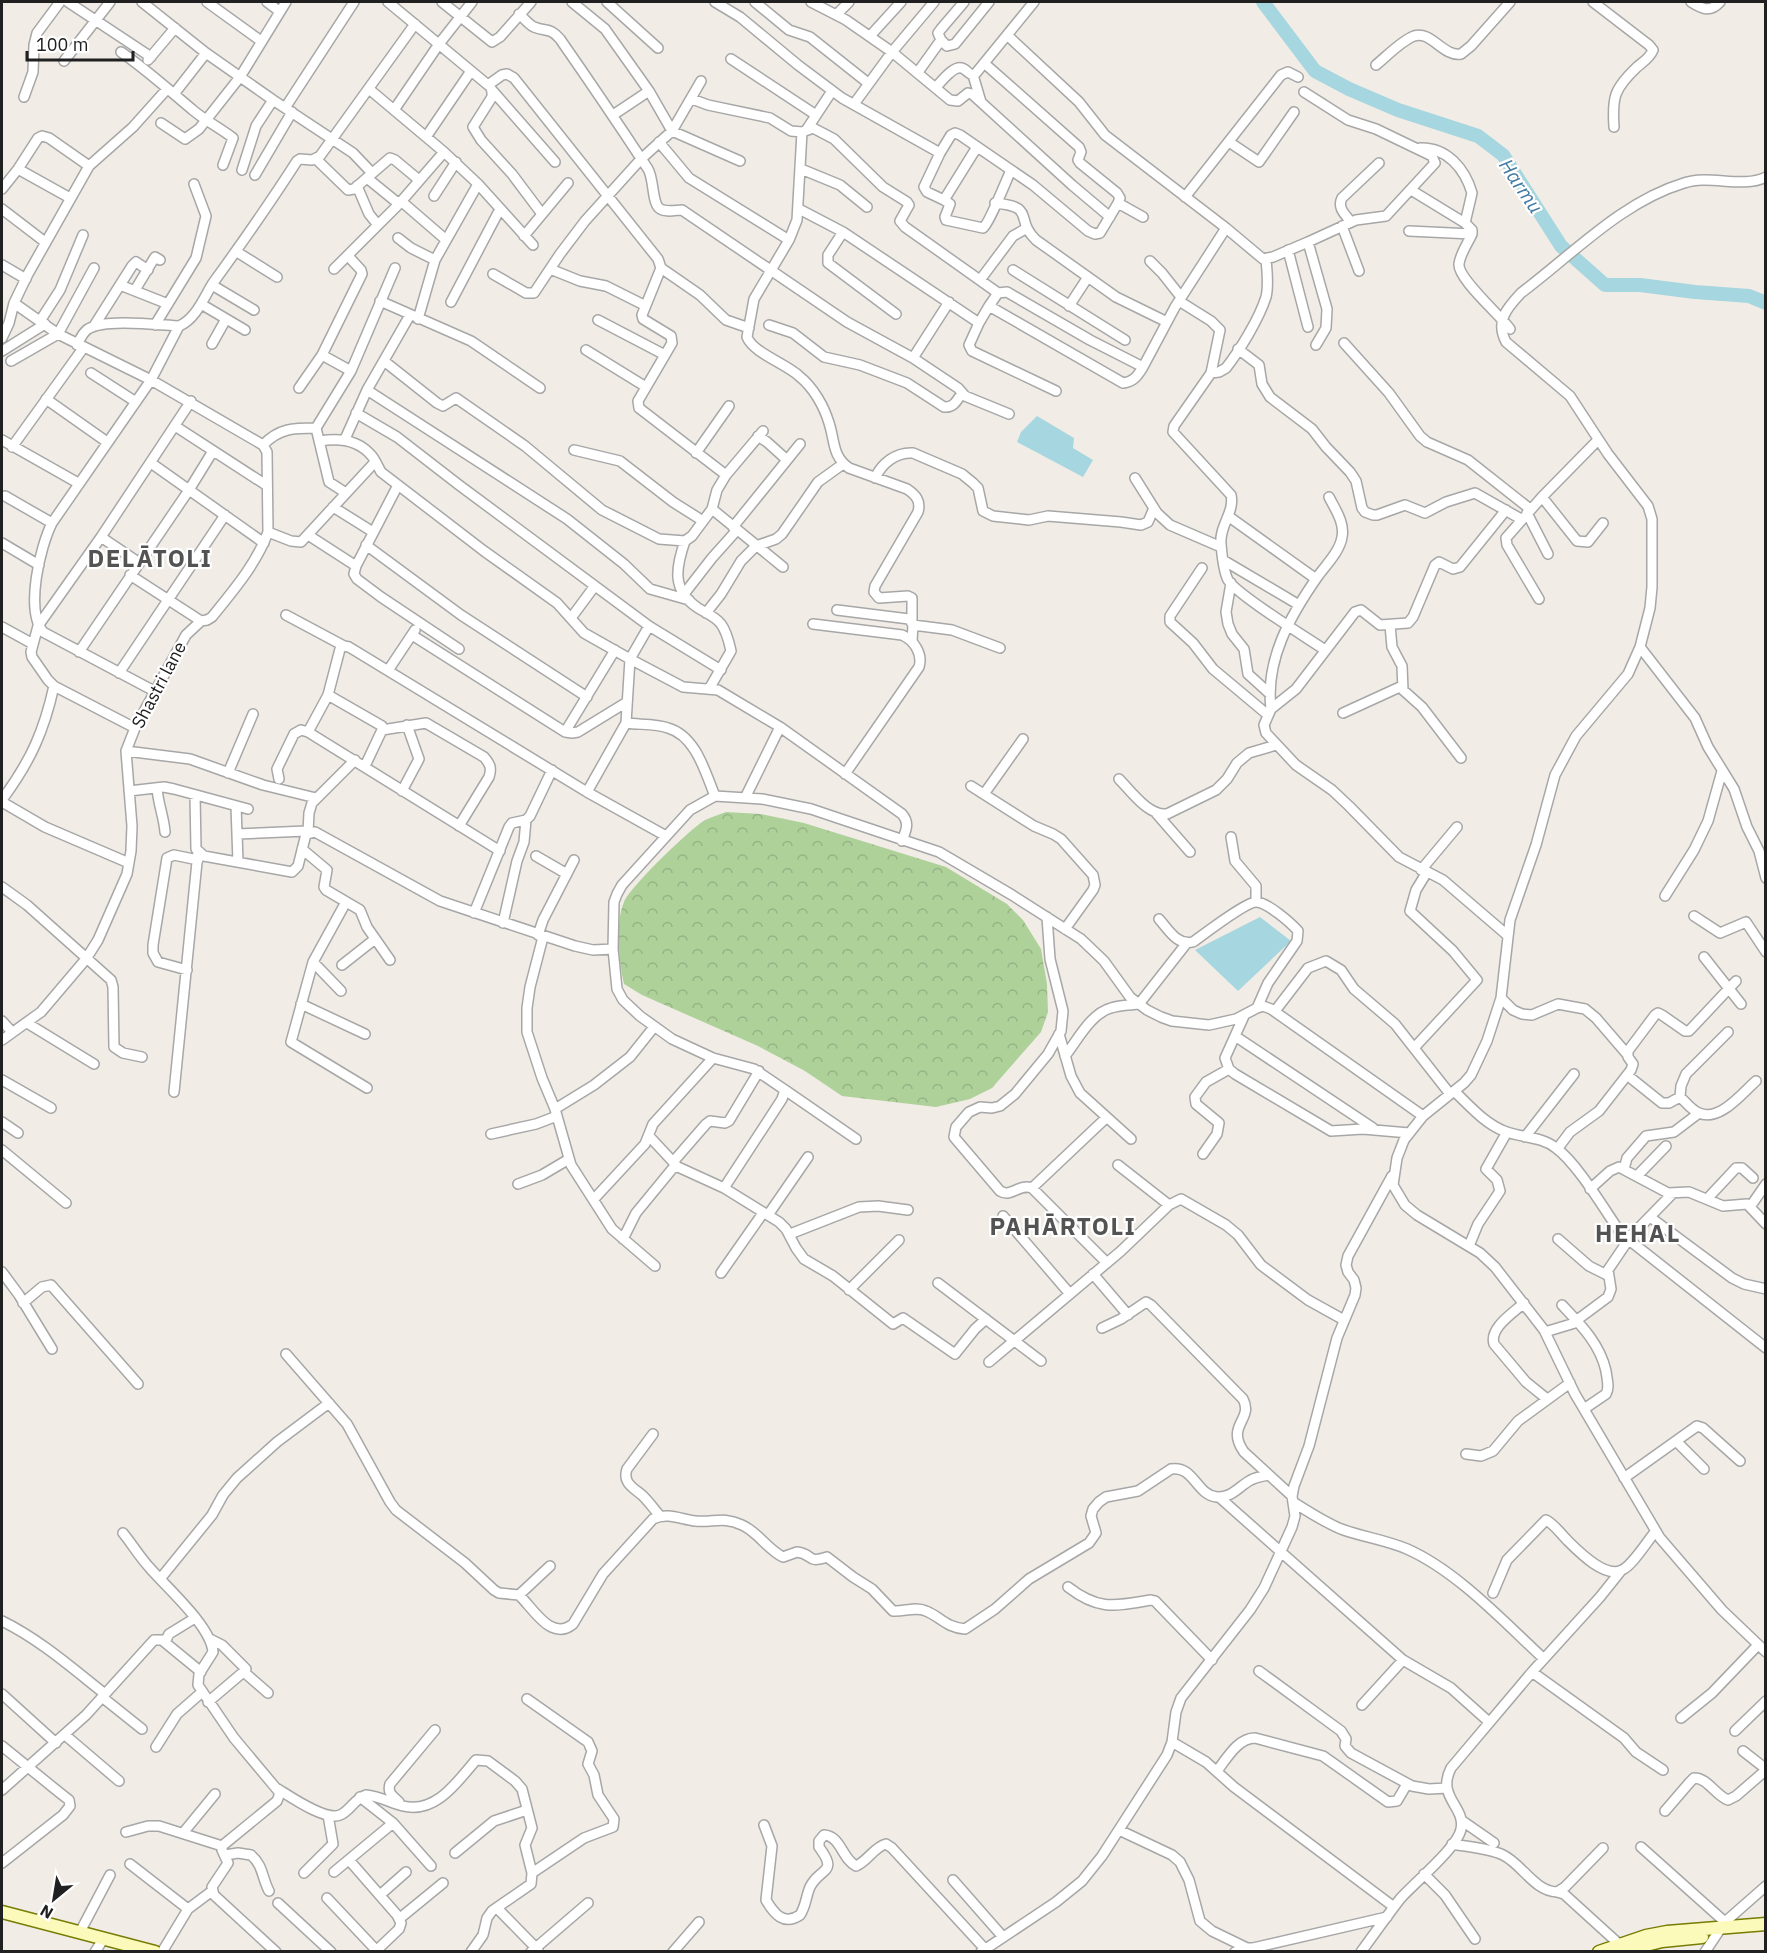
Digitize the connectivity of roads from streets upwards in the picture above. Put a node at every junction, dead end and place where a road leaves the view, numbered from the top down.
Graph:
1 (60, 2) edge
2 (68, 2) edge
3 (110, 2) edge
4 (142, 2) edge
5 (207, 2) edge
6 (267, 2) edge
7 (286, 2) edge
8 (354, 2) edge
9 (388, 2) edge
10 (442, 2) edge
11 (472, 2) edge
12 (531, 2) edge
13 (573, 2) edge
14 (607, 2) edge
15 (715, 2) edge
16 (755, 2) edge
17 (811, 2) edge
18 (849, 2) edge
19 (901, 2) edge
20 (934, 2) edge
21 (964, 2) edge
22 (989, 2) edge
23 (1034, 2) edge
24 (1510, 2) edge
25 (1593, 2) edge
26 (1691, 2) edge
27 (1720, 2) edge
28 (279, 11) junction
29 (519, 14) junction
30 (837, 14) junction
31 (460, 16) junction
32 (96, 19) junction
33 (415, 24) junction
34 (175, 28) junction
35 (1007, 35) junction
36 (870, 36) junction
37 (941, 40) junction
38 (261, 41) junction
39 (440, 44) junction
40 (658, 48) dead end
41 (121, 52) dead end
42 (892, 52) junction
43 (206, 53) junction
44 (151, 57) junction
45 (731, 59) dead end
46 (64, 61) dead end
47 (984, 63) junction
48 (1376, 65) dead end
49 (143, 67) junction
50 (471, 71) junction
51 (918, 72) junction
52 (973, 75) junction
53 (1298, 77) dead end
54 (240, 78) junction
55 (701, 81) dead end
56 (868, 83) junction
57 (490, 87) junction
58 (936, 87) junction
59 (369, 89) junction
60 (170, 91) junction
61 (649, 91) junction
62 (832, 91) junction
63 (1304, 92) dead end
64 (24, 97) dead end
65 (692, 99) junction
66 (273, 100) junction
67 (981, 102) junction
68 (854, 104) junction
69 (288, 110) junction
70 (394, 110) junction
71 (1294, 112) dead end
72 (613, 115) junction
73 (816, 115) junction
74 (206, 120) junction
75 (161, 123) dead end
76 (1614, 127) dead end
77 (672, 131) junction
78 (805, 131) junction
79 (426, 137) junction
80 (332, 138) junction
81 (659, 142) junction
82 (1229, 142) junction
83 (977, 147) junction
84 (1417, 148) junction
85 (444, 152) junction
86 (940, 153) junction
87 (316, 159) junction
88 (641, 159) junction
89 (740, 161) dead end
90 (456, 162) junction
91 (555, 162) dead end
92 (1378, 163) dead end
93 (223, 165) dead end
94 (89, 166) junction
95 (18, 169) junction
96 (801, 169) junction
97 (242, 170) dead end
98 (1011, 170) junction
99 (255, 175) dead end
100 (370, 176) junction
101 (1766, 177) edge
102 (419, 180) junction
103 (568, 183) dead end
104 (194, 184) dead end
105 (478, 184) junction
106 (357, 186) junction
107 (2, 189) edge
108 (1411, 190) junction
109 (434, 195) dead end
110 (607, 197) junction
111 (1185, 197) junction
112 (70, 198) junction
113 (944, 200) junction
114 (400, 202) junction
115 (995, 203) junction
116 (1118, 203) junction
117 (867, 207) dead end
118 (2, 209) edge
119 (500, 209) junction
120 (799, 209) junction
121 (542, 214) junction
122 (1110, 217) junction
123 (1143, 217) dead end
124 (1465, 223) junction
125 (1346, 224) junction
126 (378, 225) junction
127 (1027, 228) junction
128 (1226, 228) junction
129 (1409, 231) dead end
130 (843, 232) junction
131 (1472, 234) junction
132 (83, 235) dead end
133 (524, 236) junction
134 (398, 237) dead end
135 (445, 239) junction
136 (789, 240) junction
137 (45, 242) junction
138 (1308, 242) junction
139 (533, 244) dead end
140 (1288, 250) junction
141 (237, 252) junction
142 (348, 256) junction
143 (1266, 259) junction
144 (160, 260) dead end
145 (435, 260) junction
146 (1150, 261) dead end
147 (2, 265) edge
148 (94, 268) dead end
149 (395, 268) dead end
150 (660, 268) junction
151 (334, 269) dead end
152 (550, 269) junction
153 (148, 270) junction
154 (771, 270) junction
155 (1012, 270) dead end
156 (1359, 271) dead end
157 (493, 274) dead end
158 (277, 277) dead end
159 (1088, 277) junction
160 (26, 279) junction
161 (980, 280) junction
162 (120, 285) junction
163 (212, 285) junction
164 (135, 290) junction
165 (998, 293) junction
166 (1180, 299) junction
167 (380, 301) junction
168 (451, 302) dead end
169 (949, 302) junction
170 (14, 303) junction
171 (168, 304) junction
172 (201, 304) junction
173 (645, 305) junction
174 (989, 306) junction
175 (1069, 306) junction
176 (254, 310) dead end
177 (896, 314) dead end
178 (414, 317) junction
179 (1502, 317) junction
180 (226, 319) junction
181 (598, 320) dead end
182 (5, 321) edge
183 (1167, 322) junction
184 (42, 323) junction
185 (979, 323) junction
186 (155, 325) junction
187 (769, 325) dead end
188 (94, 326) junction
189 (179, 326) junction
190 (1308, 327) dead end
191 (749, 328) junction
192 (1510, 329) dead end
193 (244, 330) dead end
194 (58, 334) junction
195 (2, 338) edge
196 (1125, 340) dead end
197 (1344, 343) dead end
198 (212, 344) dead end
199 (1316, 345) dead end
200 (81, 346) junction
201 (1238, 349) junction
202 (586, 350) dead end
203 (2, 351) edge
204 (322, 355) junction
205 (665, 355) junction
206 (913, 358) junction
207 (11, 361) dead end
208 (384, 361) junction
209 (1143, 367) junction
210 (351, 370) junction
211 (1211, 373) junction
212 (91, 374) dead end
213 (151, 380) junction
214 (646, 387) junction
215 (299, 388) dead end
216 (540, 388) dead end
217 (367, 390) junction
218 (1056, 392) dead end
219 (962, 393) junction
220 (46, 399) junction
221 (191, 401) junction
222 (136, 402) junction
223 (729, 406) dead end
224 (356, 413) junction
225 (1009, 414) dead end
226 (175, 426) junction
227 (316, 428) junction
228 (345, 439) junction
229 (2, 440) edge
230 (1598, 440) junction
231 (320, 441) junction
232 (108, 442) junction
233 (800, 444) dead end
234 (263, 445) junction
235 (12, 447) junction
236 (574, 450) dead end
237 (213, 451) junction
238 (696, 453) junction
239 (787, 460) junction
240 (375, 462) junction
241 (151, 463) junction
242 (843, 464) junction
243 (726, 476) junction
244 (875, 477) junction
245 (1136, 478) dead end
246 (78, 483) junction
247 (266, 485) junction
248 (398, 485) junction
249 (189, 490) junction
250 (346, 493) junction
251 (5, 496) dead end
252 (1329, 497) dead end
253 (1542, 497) junction
254 (333, 507) junction
255 (1154, 508) junction
256 (712, 509) junction
257 (1506, 510) junction
258 (1526, 514) junction
259 (225, 515) junction
260 (1228, 516) junction
261 (703, 521) junction
262 (52, 523) junction
263 (1603, 523) dead end
264 (735, 528) junction
265 (268, 532) junction
266 (373, 532) junction
267 (308, 535) junction
268 (101, 537) junction
269 (685, 541) junction
270 (2, 543) edge
271 (264, 543) junction
272 (366, 545) junction
273 (756, 546) junction
274 (1221, 547) junction
275 (1548, 554) dead end
276 (1223, 560) junction
277 (138, 562) junction
278 (39, 565) junction
279 (356, 566) junction
280 (783, 567) dead end
281 (1202, 568) dead end
282 (130, 574) junction
283 (1316, 579) junction
284 (1231, 583) junction
285 (594, 587) junction
286 (686, 597) junction
287 (1539, 599) dead end
288 (170, 600) junction
289 (1299, 605) junction
290 (837, 610) dead end
291 (706, 613) junction
292 (286, 615) dead end
293 (571, 618) junction
294 (201, 621) junction
295 (419, 623) junction
296 (913, 623) junction
297 (813, 624) dead end
298 (1287, 624) junction
299 (1390, 625) junction
300 (39, 626) junction
301 (649, 626) junction
302 (2, 627) edge
303 (412, 635) junction
304 (912, 641) junction
305 (33, 644) junction
306 (344, 646) junction
307 (1640, 647) junction
308 (1000, 648) dead end
309 (459, 649) dead end
310 (615, 650) junction
311 (1325, 650) junction
312 (79, 652) junction
313 (630, 659) junction
314 (389, 669) junction
315 (721, 670) junction
316 (119, 673) junction
317 (54, 686) junction
318 (1402, 686) junction
319 (709, 689) junction
320 (156, 692) junction
321 (1270, 694) junction
322 (328, 695) junction
323 (587, 697) junction
324 (627, 702) junction
325 (1270, 712) junction
326 (1343, 713) dead end
327 (253, 714) dead end
328 (626, 723) junction
329 (407, 725) junction
330 (135, 728) junction
331 (780, 728) junction
332 (382, 730) junction
333 (308, 732) junction
334 (565, 732) junction
335 (1023, 739) dead end
336 (1276, 745) junction
337 (126, 751) junction
338 (1461, 758) dead end
339 (355, 760) junction
340 (365, 766) junction
341 (552, 770) junction
342 (1722, 771) junction
343 (228, 773) junction
344 (845, 774) junction
345 (279, 778) dead end
346 (1119, 779) dead end
347 (971, 786) dead end
348 (157, 788) junction
349 (129, 791) junction
350 (402, 791) junction
351 (587, 792) junction
352 (984, 794) junction
353 (195, 795) junction
354 (715, 796) junction
355 (2, 798) edge
356 (316, 798) junction
357 (746, 798) junction
358 (236, 806) junction
359 (248, 809) dead end
360 (1155, 813) junction
361 (526, 820) junction
362 (459, 826) junction
363 (1457, 827) dead end
364 (165, 832) dead end
365 (308, 832) junction
366 (237, 834) junction
367 (666, 836) junction
368 (1231, 837) dead end
369 (902, 841) junction
370 (302, 849) junction
371 (500, 851) junction
372 (1190, 852) dead end
373 (198, 856) junction
374 (536, 856) dead end
375 (574, 860) dead end
376 (238, 862) junction
377 (129, 863) junction
378 (1424, 871) junction
379 (567, 874) junction
380 (1765, 878) edge
381 (2, 887) edge
382 (1665, 896) dead end
383 (346, 902) junction
384 (1256, 902) junction
385 (474, 913) junction
386 (1695, 916) dead end
387 (1047, 917) junction
388 (1159, 919) dead end
389 (503, 923) junction
390 (1065, 929) junction
391 (1507, 934) junction
392 (541, 936) junction
393 (375, 939) junction
394 (1186, 944) junction
395 (612, 950) junction
396 (1766, 952) edge
397 (1704, 957) dead end
398 (86, 959) junction
399 (390, 960) dead end
400 (313, 962) junction
401 (342, 965) dead end
402 (186, 970) junction
403 (1736, 981) dead end
404 (1728, 989) junction
405 (341, 991) dead end
406 (1501, 998) junction
407 (301, 1004) junction
408 (1139, 1004) junction
409 (1741, 1004) dead end
410 (1257, 1008) junction
411 (1275, 1011) junction
412 (1244, 1016) junction
413 (2, 1021) edge
414 (27, 1023) junction
415 (654, 1027) junction
416 (12, 1032) junction
417 (1728, 1032) dead end
418 (365, 1034) dead end
419 (1059, 1034) junction
420 (1234, 1036) junction
421 (2, 1040) edge
422 (1414, 1048) junction
423 (1627, 1054) junction
424 (1065, 1056) junction
425 (142, 1057) dead end
426 (713, 1058) junction
427 (94, 1064) dead end
428 (1229, 1069) junction
429 (759, 1071) junction
430 (1574, 1074) dead end
431 (1627, 1075) junction
432 (2, 1080) edge
433 (1756, 1081) dead end
434 (367, 1088) dead end
435 (785, 1090) junction
436 (174, 1092) dead end
437 (1452, 1093) junction
438 (1680, 1097) junction
439 (51, 1108) dead end
440 (556, 1113) junction
441 (1699, 1113) junction
442 (1423, 1116) junction
443 (1106, 1118) junction
444 (2, 1122) edge
445 (1375, 1130) junction
446 (1507, 1132) junction
447 (18, 1133) dead end
448 (1409, 1133) junction
449 (491, 1134) dead end
450 (649, 1136) junction
451 (1525, 1137) junction
452 (856, 1139) dead end
453 (1131, 1139) dead end
454 (1666, 1146) dead end
455 (1558, 1148) junction
456 (2, 1150) edge
457 (1203, 1154) dead end
458 (808, 1156) dead end
459 (569, 1159) junction
460 (675, 1164) junction
461 (1118, 1165) dead end
462 (1624, 1169) junction
463 (1393, 1175) junction
464 (1637, 1176) junction
465 (1753, 1178) dead end
466 (518, 1184) dead end
467 (1766, 1184) edge
468 (724, 1188) junction
469 (1032, 1188) junction
470 (1590, 1189) junction
471 (1674, 1193) junction
472 (594, 1199) junction
473 (1707, 1199) junction
474 (66, 1203) dead end
475 (1169, 1204) junction
476 (1750, 1207) junction
477 (908, 1210) dead end
478 (766, 1214) junction
479 (1004, 1216) dead end
480 (1650, 1217) junction
481 (1766, 1224) edge
482 (790, 1234) junction
483 (1630, 1238) junction
484 (623, 1239) junction
485 (1558, 1239) dead end
486 (899, 1240) dead end
487 (1469, 1246) junction
488 (1107, 1263) junction
489 (655, 1266) dead end
490 (2, 1272) edge
491 (721, 1274) dead end
492 (1093, 1274) junction
493 (1607, 1275) junction
494 (938, 1283) dead end
495 (1766, 1289) edge
496 (849, 1290) junction
497 (1070, 1294) junction
498 (23, 1303) junction
499 (1524, 1303) junction
500 (1562, 1305) dead end
501 (1128, 1314) junction
502 (986, 1319) junction
503 (1344, 1320) junction
504 (1577, 1321) junction
505 (1102, 1328) dead end
506 (1545, 1332) junction
507 (1014, 1340) junction
508 (1766, 1348) edge
509 (52, 1349) dead end
510 (285, 1354) dead end
511 (1041, 1361) dead end
512 (988, 1362) dead end
513 (1570, 1383) junction
514 (138, 1384) dead end
515 (1547, 1400) junction
516 (329, 1403) junction
517 (1584, 1409) junction
518 (653, 1434) dead end
519 (1676, 1441) junction
520 (1466, 1454) dead end
521 (1740, 1461) dead end
522 (1704, 1469) dead end
523 (1269, 1475) junction
524 (1624, 1478) junction
525 (1219, 1497) junction
526 (1293, 1499) junction
527 (660, 1516) junction
528 (1656, 1531) junction
529 (123, 1533) dead end
530 (1281, 1553) junction
531 (550, 1566) dead end
532 (1620, 1572) junction
533 (160, 1579) junction
534 (1068, 1587) dead end
535 (1492, 1593) dead end
536 (519, 1595) junction
537 (195, 1618) junction
538 (2, 1621) edge
539 (210, 1639) junction
540 (162, 1640) junction
541 (1762, 1648) edge
542 (1212, 1659) junction
543 (1544, 1659) junction
544 (1403, 1660) junction
545 (246, 1669) dead end
546 (1259, 1671) dead end
547 (201, 1672) junction
548 (1532, 1672) junction
549 (268, 1692) dead end
550 (201, 1693) junction
551 (2, 1694) edge
552 (104, 1695) junction
553 (527, 1699) dead end
554 (1766, 1701) edge
555 (208, 1702) junction
556 (1362, 1705) dead end
557 (1681, 1718) dead end
558 (1490, 1722) junction
559 (142, 1729) dead end
560 (435, 1730) dead end
561 (1735, 1731) dead end
562 (65, 1735) junction
563 (1172, 1742) junction
564 (56, 1743) junction
565 (2, 1746) edge
566 (156, 1747) dead end
567 (1743, 1751) dead end
568 (28, 1767) junction
569 (1663, 1770) dead end
570 (1766, 1770) edge
571 (1217, 1771) junction
572 (119, 1781) dead end
573 (1407, 1784) junction
574 (1447, 1788) junction
575 (278, 1789) junction
576 (2, 1790) edge
577 (215, 1794) dead end
578 (360, 1797) junction
579 (403, 1806) junction
580 (527, 1810) junction
581 (1665, 1811) dead end
582 (328, 1815) junction
583 (1461, 1820) junction
584 (393, 1823) junction
585 (764, 1825) dead end
586 (1119, 1830) junction
587 (126, 1832) dead end
588 (183, 1833) junction
589 (1494, 1843) dead end
590 (1452, 1844) junction
591 (1641, 1847) dead end
592 (1603, 1848) dead end
593 (224, 1851) junction
594 (455, 1853) dead end
595 (349, 1860) junction
596 (2, 1863) edge
597 (130, 1864) dead end
598 (431, 1866) dead end
599 (334, 1872) dead end
600 (406, 1872) dead end
601 (531, 1873) junction
602 (304, 1874) dead end
603 (1424, 1874) junction
604 (110, 1875) dead end
605 (952, 1880) dead end
606 (443, 1883) dead end
607 (1766, 1886) edge
608 (212, 1891) junction
609 (269, 1891) dead end
610 (1557, 1892) junction
611 (380, 1895) junction
612 (327, 1899) dead end
613 (278, 1903) dead end
614 (588, 1903) dead end
615 (496, 1908) junction
616 (1394, 1908) junction
617 (188, 1909) junction
618 (2, 1912) edge
619 (1387, 1917) junction
620 (399, 1919) junction
621 (699, 1922) dead end
622 (1766, 1924) edge
623 (1721, 1928) junction
624 (80, 1932) junction
625 (1766, 1932) edge
626 (1003, 1937) junction
627 (104, 1938) junction
628 (1475, 1938) dead end
629 (1247, 1948) junction
630 (1273, 1948) edge
631 (1620, 1948) edge
632 (535, 1950) edge
633 (983, 1950) edge
634 (378, 1951) edge
635 (95, 1952) edge
636 (155, 1952) edge
637 (162, 1952) edge
638 (276, 1952) edge
639 (331, 1952) edge
640 (471, 1952) edge
641 (673, 1952) edge
642 (1235, 1952) edge
643 (1360, 1952) edge
644 (1599, 1952) edge
645 (1705, 1952) edge

1 - 64 street
2 - 32 street
3 - 32 street
4 - 34 street
5 - 38 street
6 - 28 street
7 - 28 street
8 - 69 street
9 - 33 street
10 - 31 street
11 - 31 street
12 - 29 street
13 - 61 street
14 - 40 street
15 - 62 street
16 - 56 street
17 - 30 street
18 - 30 street
19 - 36 street
20 - 42 street
21 - 37 street
22 - 37 street
23 - 35 street
24 - 48 street
25 - 76 street
26 - 27 street
28 - 38 street
29 - 31 street
29 - 72 street
30 - 36 street
31 - 39 street
32 - 44 street
32 - 46 street
33 - 39 street
33 - 59 street
34 - 43 street
34 - 44 street
35 - 47 street
35 - 111 street
36 - 42 street
37 - 51 street
38 - 54 street
39 - 50 street
39 - 70 street
41 - 49 street
42 - 51 street
42 - 56 street
43 - 54 street
43 - 60 street
44 - 49 street
45 - 73 street
47 - 52 street
47 - 116 street
49 - 60 street
50 - 57 street
50 - 79 street
51 - 58 street
52 - 58 street
52 - 67 street
53 - 82 street
54 - 66 street
54 - 74 street
55 - 65 street
56 - 68 street
57 - 91 street
57 - 110 street
57 - 121 street
58 - 67 street
59 - 70 street
59 - 80 street
60 - 74 street
60 - 94 street
61 - 72 street
61 - 77 street
62 - 68 street
62 - 73 street
63 - 84 street
65 - 77 street
65 - 78 street
66 - 69 street
66 - 97 street
67 - 122 street
68 - 86 street
69 - 80 street
69 - 99 street
70 - 79 street
71 - 82 street
72 - 88 street
73 - 78 street
74 - 75 street
74 - 93 street
77 - 81 street
77 - 89 street
78 - 96 street
78 - 161 street
79 - 85 street
80 - 87 street
80 - 100 street
81 - 88 street
81 - 136 street
82 - 111 street
83 - 86 street
83 - 98 street
83 - 113 street
84 - 108 street
84 - 124 street
85 - 90 street
85 - 102 street
86 - 113 street
87 - 106 street
87 - 141 street
88 - 110 street
88 - 154 street
90 - 105 street
90 - 109 street
92 - 125 street
94 - 95 street
94 - 112 street
95 - 107 street
95 - 112 street
96 - 117 street
96 - 120 street
98 - 115 street
98 - 122 street
100 - 102 street
100 - 106 street
100 - 114 street
101 - 179 street
102 - 114 street
103 - 121 street
104 - 171 street
105 - 119 street
105 - 135 street
106 - 126 street
108 - 124 street
108 - 125 street
110 - 150 street
110 - 152 street
111 - 128 street
112 - 137 street
113 - 115 street
114 - 126 street
114 - 135 street
115 - 127 street
116 - 122 street
116 - 123 street
118 - 137 street
119 - 133 street
119 - 168 street
120 - 130 street
120 - 136 street
121 - 133 street
124 - 131 street
125 - 138 street
125 - 156 street
126 - 142 street
127 - 159 street
127 - 161 street
128 - 143 street
128 - 166 street
129 - 131 street
130 - 169 street
130 - 177 street
131 - 179 street
132 - 184 street
133 - 139 street
134 - 145 street
135 - 145 street
136 - 154 street
137 - 160 street
138 - 140 street
138 - 199 street
140 - 143 street
140 - 190 street
141 - 158 street
141 - 163 street
142 - 151 street
142 - 204 street
143 - 201 street
144 - 153 street
145 - 178 street
146 - 166 street
147 - 160 street
148 - 194 street
149 - 167 street
150 - 173 street
150 - 191 street
152 - 157 street
152 - 173 street
153 - 162 street
153 - 164 street
154 - 191 street
154 - 206 street
155 - 175 street
159 - 175 street
159 - 183 street
160 - 170 street
161 - 165 street
162 - 164 street
162 - 188 street
163 - 172 street
163 - 176 street
164 - 171 street
165 - 174 street
165 - 209 street
166 - 183 street
166 - 211 street
167 - 178 street
167 - 210 street
169 - 185 street
169 - 206 street
170 - 182 street
170 - 184 street
171 - 186 street
172 - 180 street
172 - 189 street
173 - 205 street
174 - 185 street
174 - 209 street
175 - 196 street
178 - 208 street
178 - 216 street
179 - 192 street
179 - 230 street
180 - 193 street
180 - 198 street
181 - 205 street
182 - 195 street
183 - 209 street
184 - 194 street
184 - 203 street
185 - 218 street
186 - 188 street
186 - 189 street
187 - 219 street
188 - 200 street
189 - 213 street
191 - 242 street
194 - 200 street
194 - 207 street
197 - 258 street
200 - 213 street
200 - 220 street
201 - 211 street
201 - 257 street
202 - 214 street
204 - 210 street
204 - 215 street
205 - 214 street
206 - 219 street
208 - 217 street
208 - 269 street
210 - 227 street
211 - 260 street
212 - 222 street
213 - 221 street
213 - 222 street
214 - 238 street
217 - 224 street
217 - 286 street
219 - 225 street
220 - 232 street
220 - 235 street
221 - 226 street
221 - 234 street
222 - 232 street
223 - 238 street
224 - 228 street
224 - 285 street
226 - 237 street
226 - 241 street
227 - 231 street
227 - 234 street
228 - 231 street
228 - 240 street
229 - 235 street
230 - 253 street
230 - 307 street
231 - 250 street
232 - 246 street
233 - 239 street
234 - 247 street, Shastri lane
235 - 246 street
236 - 261 street
237 - 247 street
237 - 249 street
238 - 243 street
239 - 243 street
239 - 264 street
240 - 248 street
240 - 250 street
241 - 249 street
241 - 268 street
242 - 244 street
242 - 273 street
243 - 256 street
244 - 255 street
244 - 296 street
245 - 255 street
246 - 262 street
247 - 265 street, Shastri lane
248 - 266 street
248 - 293 street
249 - 259 street
249 - 277 street
250 - 254 street
251 - 262 street
252 - 283 street
253 - 258 street
253 - 263 street
254 - 266 street
254 - 267 street
255 - 274 street
256 - 261 street
256 - 264 street
257 - 258 street
257 - 299 street
258 - 275 street
258 - 287 street
259 - 271 street
259 - 288 street
260 - 274 street
260 - 283 street
261 - 269 street
262 - 278 street
264 - 273 street
264 - 286 street
265 - 267 street
265 - 271 street, Shastri lane
266 - 272 street
267 - 279 street
268 - 277 street
268 - 300 street
269 - 286 street
270 - 278 street
271 - 294 street, Shastri lane
272 - 279 street
272 - 323 street
273 - 280 street
273 - 291 street
274 - 276 street
276 - 284 street
276 - 289 street
277 - 282 street
278 - 300 street
279 - 295 street
281 - 325 street
282 - 288 street
282 - 312 street
283 - 289 street
284 - 298 street
284 - 321 street
285 - 293 street
285 - 301 street
286 - 291 street
288 - 294 street
288 - 316 street
289 - 298 street
290 - 296 street
291 - 315 street
292 - 306 street
293 - 310 street
294 - 320 street, Shastri lane
295 - 303 street
295 - 309 street
296 - 304 street
296 - 308 street
297 - 304 street
298 - 311 street
298 - 321 street
299 - 311 street
299 - 318 street
300 - 305 street
300 - 312 street
301 - 313 street
301 - 315 street
302 - 305 street
303 - 314 street
303 - 334 street
304 - 344 street
305 - 317 street
306 - 314 street
306 - 322 street
307 - 342 street
307 - 391 street
310 - 313 street
310 - 323 street
311 - 325 street
312 - 316 street
313 - 319 street
313 - 324 street
314 - 341 street
315 - 319 street
316 - 320 street
317 - 330 street
317 - 355 street
318 - 326 street
318 - 338 street
319 - 331 street
320 - 330 street, Shastri lane
321 - 325 street
322 - 332 street
322 - 333 street
323 - 334 street
324 - 328 street
324 - 334 street
325 - 336 street
327 - 343 street
328 - 351 street
328 - 354 street
329 - 332 street
329 - 350 street
329 - 362 street
330 - 337 street, Shastri lane
331 - 344 street
331 - 357 street
332 - 340 street
333 - 339 street
333 - 345 street
335 - 352 street
336 - 360 street
336 - 378 street
337 - 343 street
337 - 349 street, Shastri lane
339 - 340 street
339 - 356 street
340 - 350 street
341 - 351 street
341 - 361 street
342 - 380 street
342 - 382 street
343 - 356 street
344 - 369 street
346 - 360 street
347 - 352 street
348 - 349 street
348 - 353 street
348 - 364 street
349 - 377 street, Shastri lane
350 - 362 street
351 - 367 street
352 - 390 street
353 - 358 street
353 - 373 street
354 - 357 street
354 - 367 street
355 - 377 street
356 - 365 street
357 - 369 street
358 - 359 street
358 - 366 street
360 - 372 street
361 - 371 street
361 - 389 street
362 - 371 street
363 - 378 street
365 - 366 street
365 - 370 street
365 - 385 street
366 - 376 street
367 - 395 street
368 - 384 street
369 - 387 street
370 - 376 street
370 - 383 street
371 - 385 street
373 - 376 street
373 - 402 street
373 - 402 street
374 - 379 street
375 - 379 street
377 - 398 street, Shastri lane
378 - 391 street
378 - 422 street
379 - 392 street
381 - 398 street
383 - 393 street
383 - 400 street
384 - 394 street
384 - 410 street
385 - 389 street
386 - 396 street
387 - 390 street
387 - 419 street
388 - 394 street
389 - 392 street
390 - 408 street
391 - 406 street
392 - 395 street
392 - 440 street
393 - 399 street
393 - 401 street
394 - 408 street
395 - 415 street
397 - 404 street
398 - 414 street, Shastri lane
398 - 425 street
400 - 405 street
400 - 407 street
402 - 436 street
403 - 404 street
404 - 409 street
404 - 423 street
406 - 423 street
406 - 437 street
407 - 418 street
407 - 434 street
408 - 412 street
408 - 424 street
410 - 411 street
410 - 412 street
411 - 422 street
411 - 442 street
412 - 420 street
413 - 416 street
414 - 416 street, Shastri lane
414 - 427 street
415 - 426 street
415 - 440 street
416 - 421 street, Shastri lane
417 - 438 street
419 - 424 street
419 - 469 street
420 - 428 street
420 - 445 street
422 - 437 street
423 - 431 street
424 - 443 street
426 - 429 street
426 - 450 street
428 - 445 street
428 - 457 street
429 - 435 street
429 - 460 street
430 - 451 street
431 - 438 street
431 - 455 street
432 - 439 street
433 - 441 street
435 - 452 street
435 - 468 street
437 - 442 street
437 - 446 street
438 - 441 street
440 - 449 street
440 - 459 street
441 - 462 street
442 - 448 street
443 - 453 street
443 - 469 street
444 - 447 street
445 - 448 street
446 - 451 street
446 - 487 street
448 - 463 street
450 - 460 street
450 - 472 street
451 - 455 street
454 - 464 street
455 - 470 street
456 - 474 street
458 - 478 street
459 - 466 street
459 - 472 street
460 - 468 street
460 - 484 street
461 - 475 street
462 - 464 street
462 - 470 street
463 - 487 street
463 - 503 street
464 - 471 street
465 - 473 street
467 - 476 street
468 - 478 street
469 - 488 street
470 - 483 street
471 - 473 street
471 - 480 street
472 - 484 street
473 - 476 street
475 - 488 street
475 - 503 street
476 - 481 street
477 - 482 street
478 - 482 street
478 - 491 street
479 - 497 street
480 - 483 street
480 - 495 street
482 - 496 street
483 - 493 street
483 - 508 street
484 - 489 street
485 - 493 street
486 - 496 street
487 - 499 street
488 - 492 street
490 - 498 street
492 - 497 street
492 - 501 street
493 - 504 street
494 - 502 street
496 - 502 street
497 - 507 street
498 - 509 street
498 - 514 street
499 - 506 street
499 - 515 street
500 - 504 street
501 - 505 street
501 - 523 street
502 - 507 street
503 - 526 street
504 - 506 street
504 - 517 street
506 - 513 street
507 - 511 street
507 - 512 street
510 - 516 street
513 - 515 street
513 - 517 street
515 - 520 street
516 - 533 street
516 - 536 street
517 - 524 street
518 - 527 street
519 - 521 street
519 - 522 street
519 - 524 street
523 - 525 street
523 - 526 street
524 - 528 street
525 - 527 street
525 - 530 street
526 - 530 street
526 - 543 street
527 - 536 street
528 - 532 street
528 - 541 street
529 - 533 street
530 - 542 street
530 - 544 street
531 - 536 street
532 - 535 street
532 - 543 street
533 - 537 street
534 - 542 street
537 - 539 street
537 - 540 street
538 - 552 street
539 - 545 street
539 - 547 street
540 - 547 street
540 - 552 street
541 - 557 street
542 - 563 street
543 - 548 street
544 - 556 street
544 - 558 street
546 - 573 street
547 - 550 street
548 - 558 street
548 - 569 street
549 - 555 street
550 - 555 street
550 - 566 street
551 - 564 street
552 - 559 street
552 - 562 street
553 - 601 street
554 - 561 street
555 - 575 street
558 - 574 street
560 - 579 street
562 - 564 street
562 - 572 street
563 - 571 street
563 - 586 street
564 - 568 street
565 - 568 street
567 - 570 street
568 - 576 street
568 - 596 street
570 - 581 street
571 - 573 street
571 - 616 street
573 - 574 street
574 - 583 street
575 - 582 street
575 - 593 street
577 - 588 street
578 - 579 street
578 - 582 street
578 - 584 street
579 - 580 street
580 - 594 street
580 - 601 street
582 - 602 street
583 - 589 street
583 - 590 street
584 - 595 street
584 - 598 street
585 - 633 street
586 - 626 street
586 - 629 street
587 - 588 street
588 - 593 street
590 - 603 street
590 - 610 street
591 - 623 street
592 - 610 street
593 - 608 street
593 - 609 street
595 - 599 street
595 - 611 street
597 - 617 street
600 - 611 street
601 - 615 street
603 - 616 street
603 - 628 street
604 - 624 street
605 - 626 street
606 - 620 street
607 - 623 street
608 - 617 street
608 - 638 street
610 - 631 street
611 - 620 street
612 - 634 street
613 - 639 street
614 - 632 street
615 - 632 street
615 - 640 street
616 - 619 street
617 - 637 street
618 - 624 street
619 - 630 street
619 - 643 street
620 - 634 street
621 - 641 street
622 - 623 street
623 - 625 street
623 - 631 street
623 - 645 street
624 - 627 street
626 - 633 street
627 - 635 street
627 - 636 street
629 - 630 street
629 - 642 street
631 - 644 street

